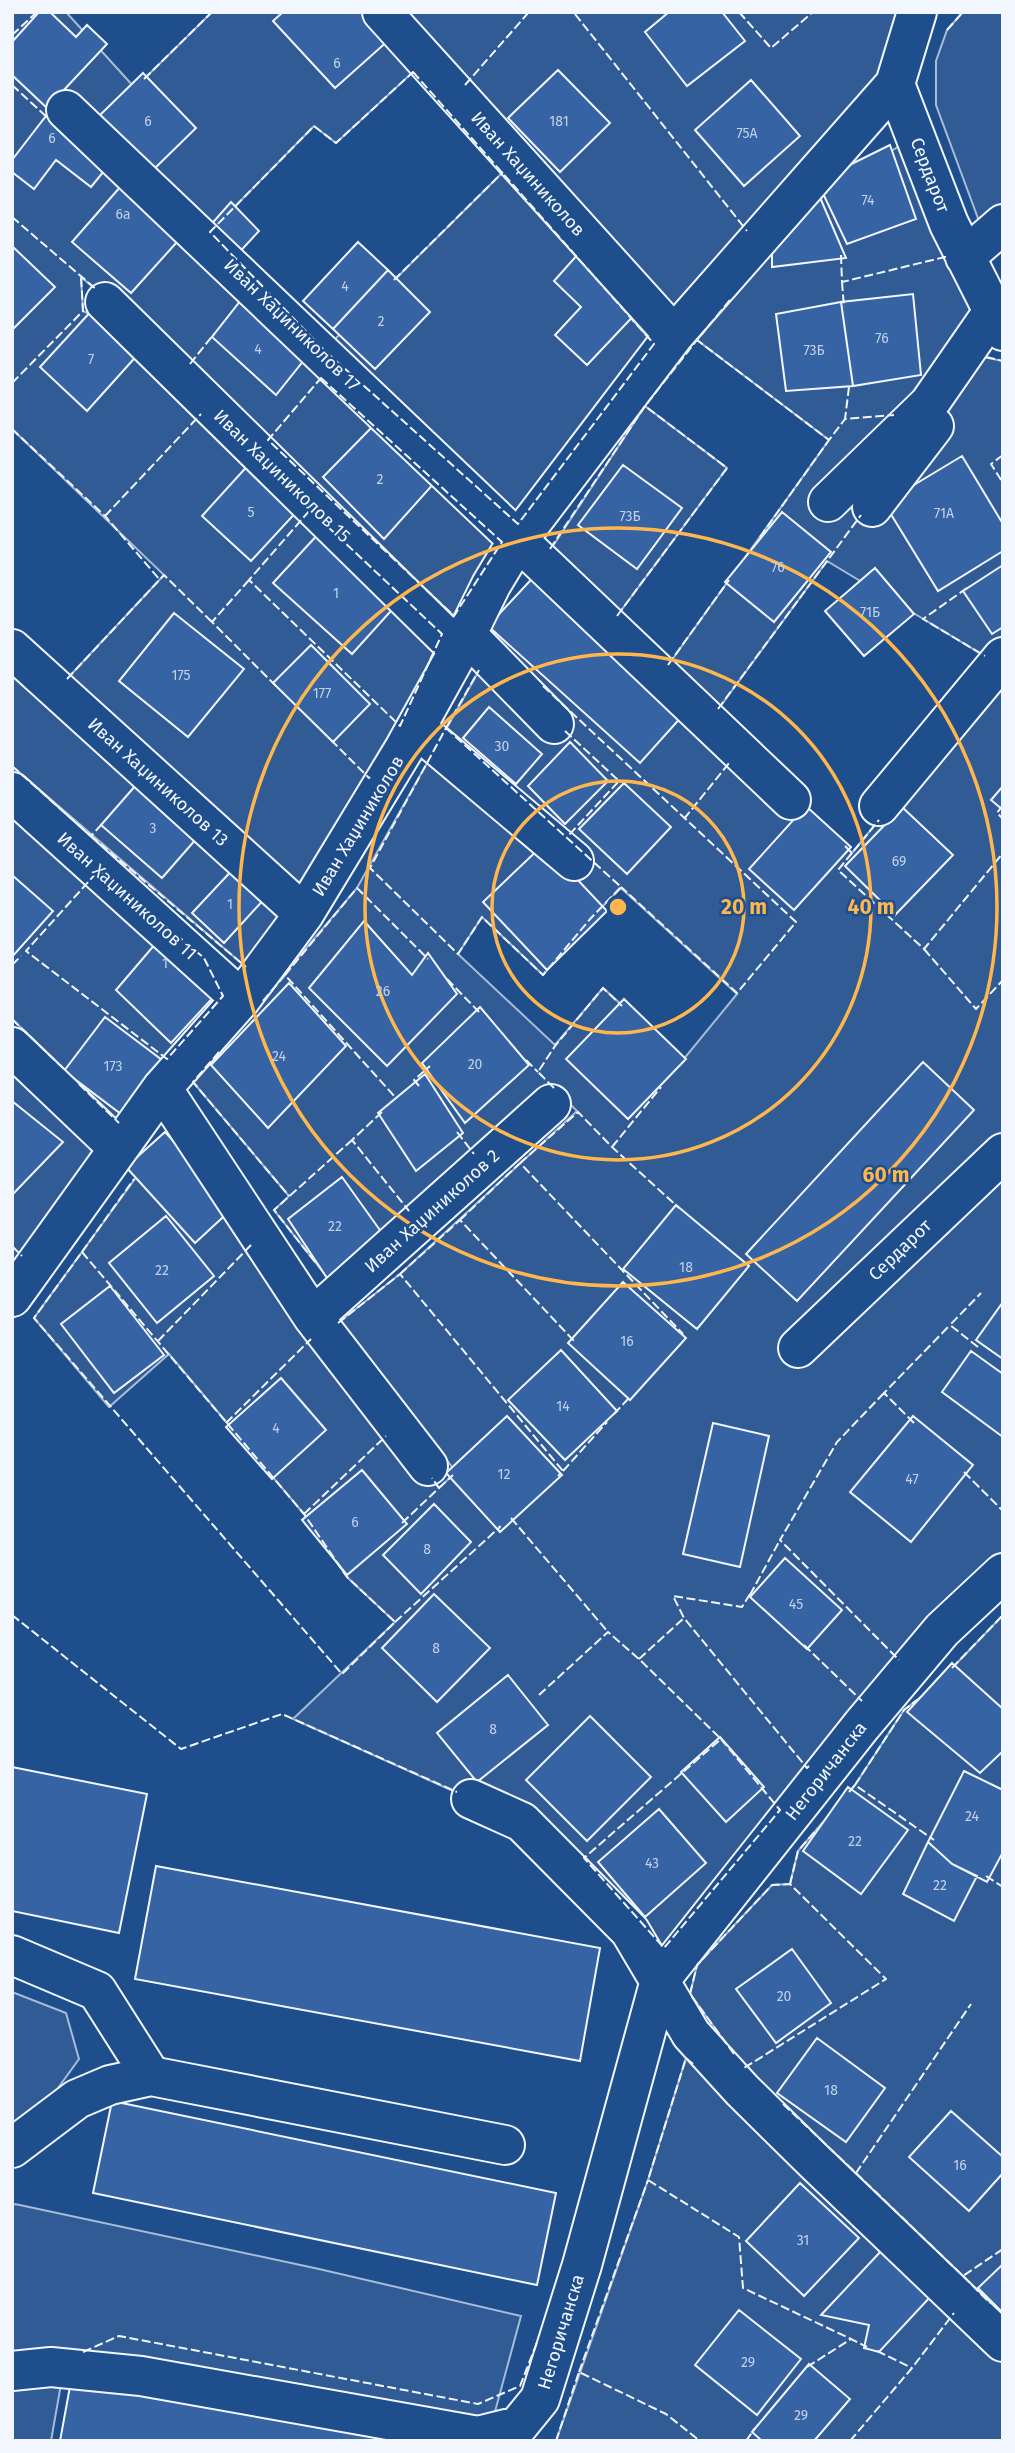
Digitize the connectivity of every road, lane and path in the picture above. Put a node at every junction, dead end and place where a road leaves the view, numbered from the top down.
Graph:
1 (382, 12) edge
2 (917, 12) edge
3 (895, 84) junction
4 (66, 110) dead end
5 (1003, 223) edge
6 (986, 300) edge
7 (105, 302) dead end
8 (674, 335) junction
9 (828, 502) dead end
10 (872, 507) dead end
11 (518, 540) junction
12 (463, 643) junction
13 (12, 649) edge
14 (1003, 657) edge
15 (554, 724) dead end
16 (416, 728) junction
17 (12, 792) edge
18 (791, 800) dead end
19 (879, 806) dead end
20 (574, 861) dead end
21 (304, 914) junction
22 (241, 999) junction
23 (12, 1047) edge
24 (162, 1088) junction
25 (551, 1104) dead end
26 (117, 1147) junction
27 (1003, 1153) edge
28 (12, 1297) edge
29 (313, 1317) junction
30 (798, 1348) dead end
31 (428, 1466) dead end
32 (1003, 1573) edge
33 (471, 1799) dead end
34 (12, 1955) edge
35 (660, 1980) junction
36 (151, 2076) junction
37 (505, 2145) dead end
38 (12, 2148) edge
39 (1003, 2342) edge
40 (12, 2371) edge

1 - 8 street, Иван Хаџиниколов
2 - 3 street
3 - 6 street, Сердарот
3 - 8 street, Иван Хаџиниколов
4 - 11 street, Иван Хаџиниколов 17
5 - 6 street
6 - 9 street
6 - 10 street
7 - 12 street, Иван Хаџиниколов 15
8 - 11 street, Иван Хаџиниколов
11 - 12 street, Иван Хаџиниколов
11 - 18 street, Иван Хаџиниколов 17
12 - 15 street, Иван Хаџиниколов 15
12 - 16 street, Иван Хаџиниколов
13 - 21 street, Иван Хаџиниколов 13
14 - 19 street
16 - 20 street
16 - 21 street, Иван Хаџиниколов
17 - 22 street, Иван Хаџиниколов 11
21 - 22 street, Иван Хаџиниколов
22 - 24 street, Иван Хаџиниколов
23 - 26 street
24 - 26 street, Иван Хаџиниколов
24 - 29 street
25 - 29 street, Иван Хаџиниколов 2
26 - 28 street, Иван Хаџиниколов
27 - 30 street, Сердарот
29 - 31 street
32 - 35 street, Негоричанска
33 - 35 street
34 - 36 street
35 - 39 street
35 - 40 street, Негоричанска
36 - 37 street
36 - 38 street

